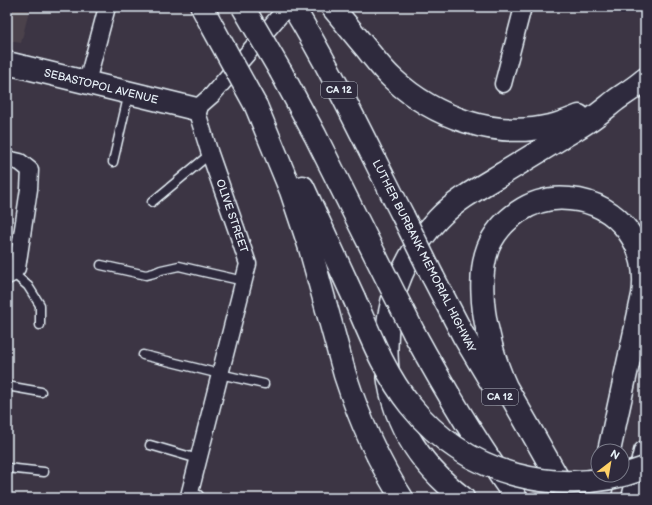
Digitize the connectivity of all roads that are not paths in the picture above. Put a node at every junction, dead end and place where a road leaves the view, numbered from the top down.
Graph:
1 (107, 7) edge
2 (243, 7) edge
3 (287, 7) edge
4 (293, 7) edge
5 (523, 7) edge
6 (334, 9) edge
7 (206, 16) edge
8 (7, 62) edge
9 (645, 78) edge
10 (87, 82) junction
11 (503, 84) dead end
12 (130, 93) junction
13 (618, 99) junction
14 (256, 106) junction
15 (196, 109) junction
16 (210, 154) junction
17 (7, 159) edge
18 (113, 162) dead end
19 (152, 202) dead end
20 (101, 264) dead end
21 (10, 274) edge
22 (244, 281) junction
23 (40, 325) dead end
24 (143, 355) dead end
25 (220, 374) junction
26 (264, 384) dead end
27 (7, 386) edge
28 (41, 392) dead end
29 (611, 443) edge
30 (150, 445) dead end
31 (645, 452) edge
32 (198, 459) junction
33 (7, 468) edge
34 (645, 468) edge
35 (44, 472) dead end
36 (602, 483) edge
37 (196, 498) edge
38 (402, 498) edge
39 (463, 498) edge
40 (516, 498) edge
41 (568, 498) edge
42 (599, 498) edge
43 (633, 498) edge

1 - 10 street
2 - 40 main road, bridge
3 - 15 street
4 - 41 main road, LUTHER BURBANK MEMORIAL HIGHWAY / CA 12, bridge
5 - 11 street
6 - 13 main road
7 - 14 main road, bridge
8 - 10 main road, SEBASTOPOL AVENUE
9 - 13 main road
10 - 12 main road, SEBASTOPOL AVENUE
12 - 15 main road, SEBASTOPOL AVENUE
12 - 18 lane
13 - 39 main road
14 - 34 main road, bridge
14 - 38 main road
15 - 16 street, OLIVE STREET
16 - 19 lane
16 - 22 street, OLIVE STREET
17 - 21 street
20 - 22 lane
21 - 23 lane
22 - 25 street, OLIVE STREET
24 - 25 lane
25 - 26 lane
25 - 32 street, OLIVE STREET
27 - 28 lane
29 - 41 main road
30 - 32 lane
31 - 43 main road
32 - 37 street, OLIVE STREET
33 - 35 lane
36 - 42 main road

